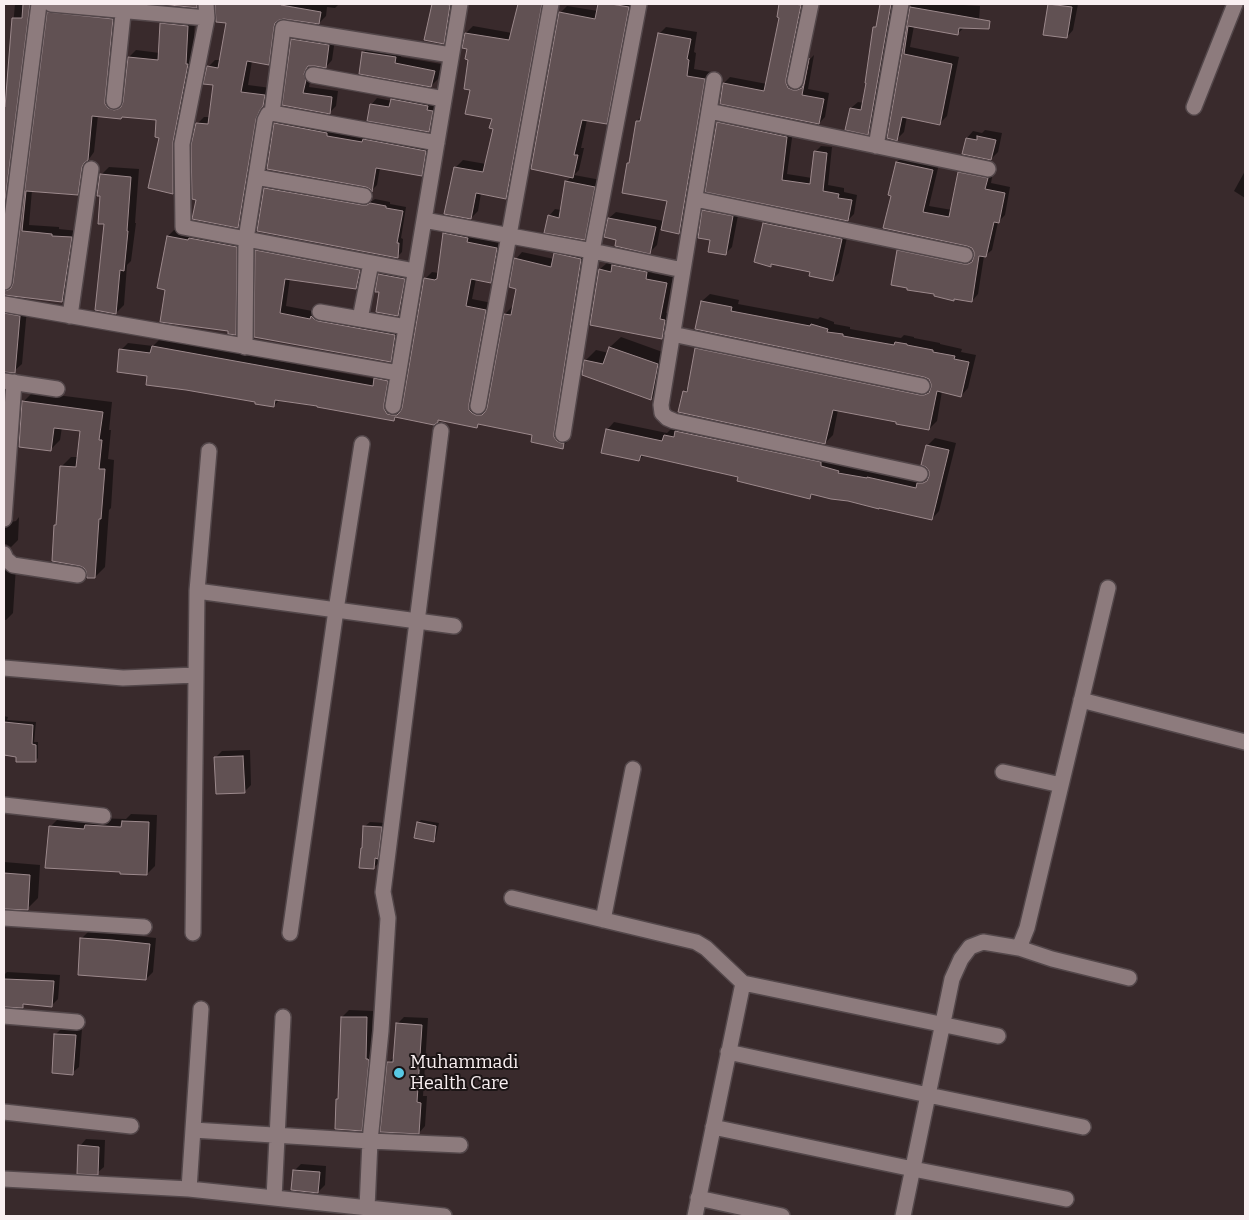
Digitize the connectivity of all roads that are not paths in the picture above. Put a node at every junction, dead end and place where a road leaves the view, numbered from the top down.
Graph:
1 (39, 4) edge
2 (52, 4) edge
3 (460, 4) edge
4 (551, 4) edge
5 (639, 4) edge
6 (811, 4) edge
7 (901, 4) edge
8 (1235, 4) edge
9 (124, 7) edge
10 (207, 11) edge
11 (451, 55) junction
12 (312, 76) dead end
13 (714, 80) dead end
14 (795, 81) dead end
15 (444, 99) junction
16 (114, 101) dead end
17 (1194, 107) dead end
18 (709, 111) junction
19 (272, 113) junction
20 (436, 143) junction
21 (876, 146) junction
22 (91, 169) dead end
23 (988, 170) dead end
24 (256, 177) junction
25 (364, 196) dead end
26 (695, 199) junction
27 (424, 220) junction
28 (508, 236) junction
29 (246, 239) junction
30 (592, 251) junction
31 (965, 255) dead end
32 (371, 263) junction
33 (683, 270) junction
34 (415, 271) junction
35 (4, 282) edge
36 (4, 304) edge
37 (320, 312) dead end
38 (70, 316) junction
39 (360, 319) junction
40 (406, 327) junction
41 (672, 334) junction
42 (245, 346) junction
43 (398, 373) junction
44 (9, 382) edge
45 (922, 386) dead end
46 (57, 389) dead end
47 (392, 406) dead end
48 (478, 406) dead end
49 (441, 431) dead end
50 (563, 434) dead end
51 (362, 444) dead end
52 (209, 452) dead end
53 (920, 474) dead end
54 (4, 518) edge
55 (4, 554) edge
56 (78, 575) dead end
57 (1108, 588) dead end
58 (197, 591) junction
59 (336, 610) junction
60 (417, 621) junction
61 (454, 626) dead end
62 (4, 668) edge
63 (196, 675) junction
64 (1081, 700) junction
65 (1245, 742) edge
66 (632, 769) dead end
67 (1003, 772) dead end
68 (1061, 785) junction
69 (4, 805) edge
70 (103, 816) dead end
71 (512, 898) dead end
72 (4, 918) edge
73 (602, 920) junction
74 (144, 928) dead end
75 (290, 932) dead end
76 (193, 933) dead end
77 (1019, 948) junction
78 (1129, 978) dead end
79 (742, 983) junction
80 (201, 1009) dead end
81 (4, 1016) edge
82 (282, 1017) dead end
83 (77, 1022) dead end
84 (942, 1024) junction
85 (998, 1036) dead end
86 (728, 1052) junction
87 (928, 1095) junction
88 (4, 1112) edge
89 (131, 1126) dead end
90 (1083, 1126) dead end
91 (713, 1127) junction
92 (193, 1130) junction
93 (277, 1135) junction
94 (370, 1141) junction
95 (460, 1145) dead end
96 (913, 1169) junction
97 (4, 1179) edge
98 (189, 1189) junction
99 (274, 1198) junction
100 (698, 1198) junction
101 (1066, 1199) dead end
102 (367, 1208) junction
103 (444, 1216) edge
104 (695, 1216) edge
105 (782, 1216) edge
106 (903, 1216) edge

1 - 35 street
2 - 9 street
3 - 11 street
4 - 28 street
5 - 30 street
6 - 14 street
7 - 21 street
8 - 17 street
9 - 10 street
9 - 16 street
10 - 29 street
11 - 15 street
11 - 19 street
12 - 15 street
13 - 18 street
15 - 20 street
18 - 21 street
18 - 26 street
19 - 20 street
19 - 24 street
20 - 27 street
21 - 23 street
22 - 38 street
24 - 25 street
24 - 29 street
26 - 31 street
26 - 33 street
27 - 28 street
27 - 34 street
28 - 30 street
28 - 48 street
29 - 32 street
29 - 42 street
30 - 33 street
30 - 50 street
32 - 34 street
32 - 39 street
33 - 41 street
34 - 40 street
36 - 38 street
37 - 39 street
38 - 42 street
39 - 40 street
40 - 43 street
41 - 45 street
41 - 53 street
42 - 43 street
43 - 47 street
44 - 46 street
44 - 54 street
49 - 60 street
51 - 59 street
52 - 58 street
55 - 56 street
57 - 64 street
58 - 59 street
58 - 63 street
59 - 60 street
59 - 75 street
60 - 61 street
60 - 94 street
62 - 63 street
63 - 76 street
64 - 65 street
64 - 68 street
66 - 73 street
67 - 68 street
68 - 77 street
69 - 70 street
71 - 73 street
72 - 74 street
73 - 79 street
77 - 78 street
77 - 84 street
79 - 84 street
79 - 86 street
80 - 92 street
81 - 83 street
82 - 93 street
84 - 85 street
84 - 87 street
86 - 87 street
86 - 91 street
87 - 90 street
87 - 96 street
88 - 89 street
91 - 96 street
91 - 100 street
92 - 93 street
92 - 98 street
93 - 94 street
93 - 99 street
94 - 95 street
94 - 102 street
96 - 101 street
96 - 106 street
97 - 98 street
98 - 99 street
99 - 102 street
100 - 104 street
100 - 105 street
102 - 103 street

